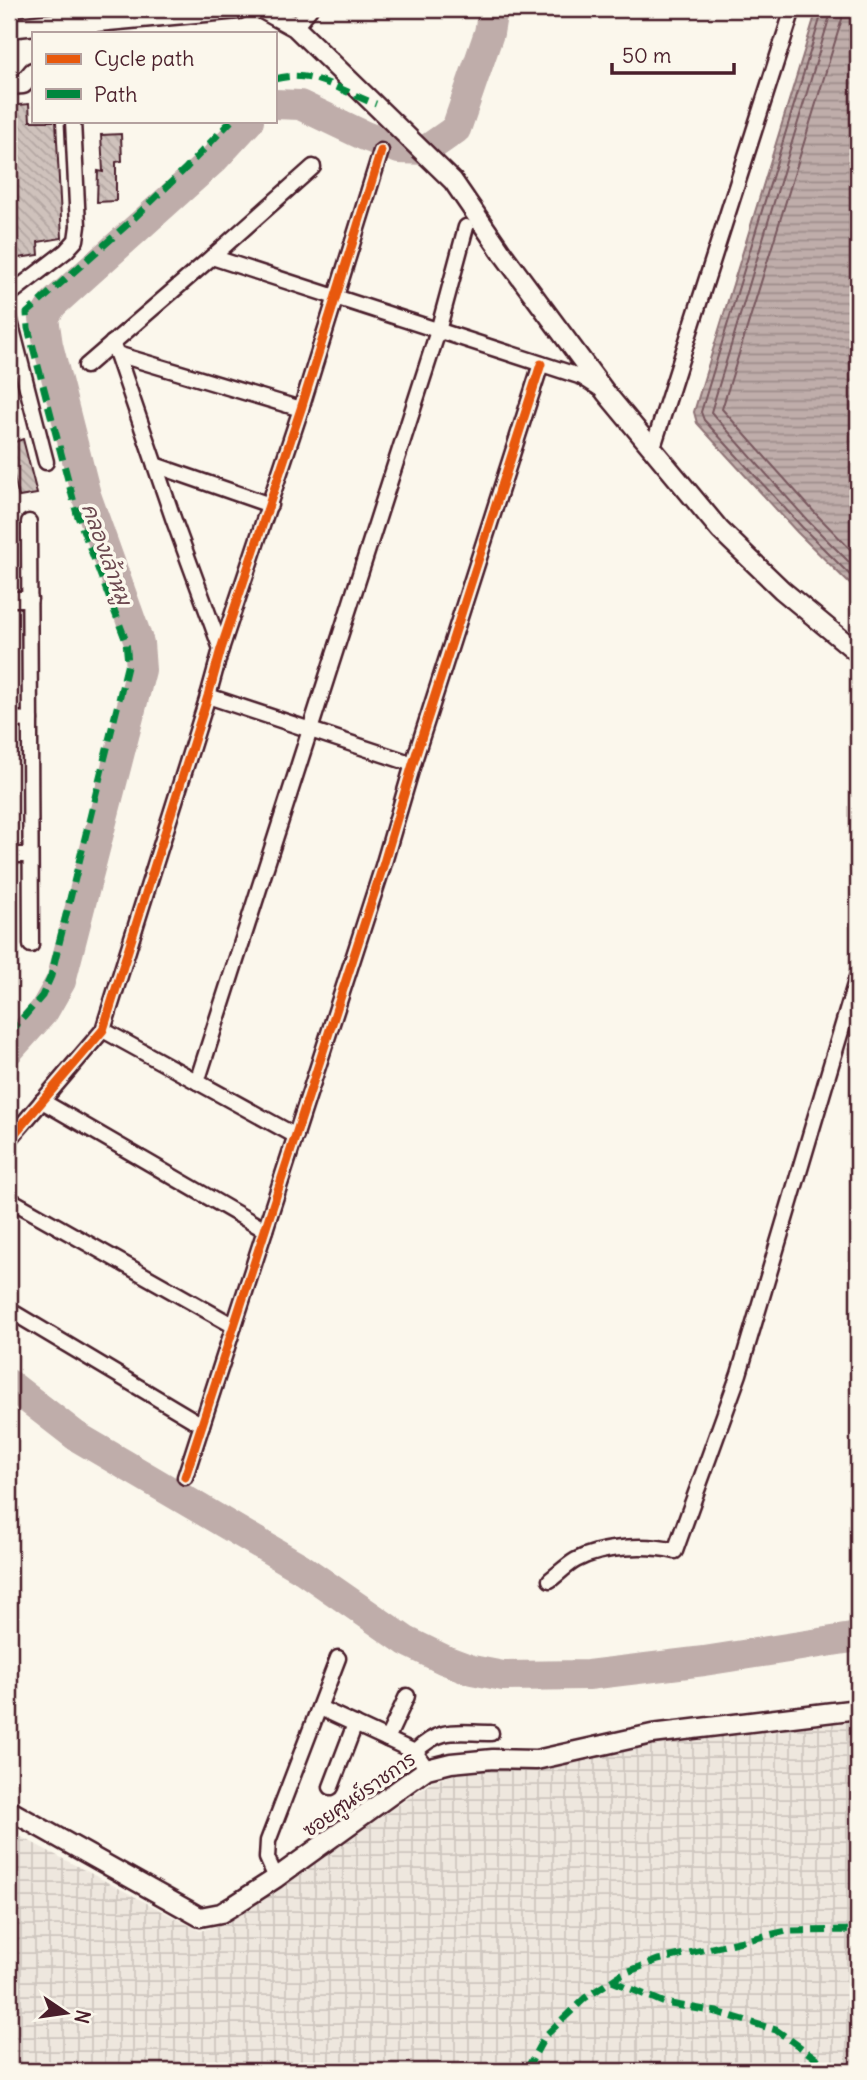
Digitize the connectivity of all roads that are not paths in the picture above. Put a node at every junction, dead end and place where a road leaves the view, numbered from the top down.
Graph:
1 (182, 9) edge
2 (239, 9) edge
3 (253, 9) edge
4 (262, 9) edge
5 (310, 9) edge
6 (793, 9) edge
7 (295, 27) junction
8 (9, 28) edge
9 (67, 32) edge
10 (32, 73) edge
11 (9, 85) edge
12 (73, 122) edge
13 (381, 151) dead end
14 (313, 167) dead end
15 (466, 227) dead end
16 (212, 257) junction
17 (9, 295) edge
18 (336, 298) junction
19 (9, 317) edge
20 (438, 331) junction
21 (114, 348) junction
22 (541, 364) junction
23 (86, 366) dead end
24 (606, 393) junction
25 (301, 410) junction
26 (653, 447) junction
27 (46, 462) dead end
28 (155, 465) junction
29 (270, 505) junction
30 (30, 522) dead end
31 (9, 599) edge
32 (30, 599) junction
33 (221, 649) junction
34 (858, 653) edge
35 (208, 696) junction
36 (9, 719) edge
37 (30, 720) junction
38 (311, 730) junction
39 (413, 764) junction
40 (9, 855) edge
41 (30, 855) junction
42 (30, 945) dead end
43 (858, 974) edge
44 (103, 1030) junction
45 (197, 1082) junction
46 (42, 1101) junction
47 (296, 1136) junction
48 (9, 1140) edge
49 (9, 1199) edge
50 (265, 1230) junction
51 (9, 1310) edge
52 (234, 1326) junction
53 (202, 1425) junction
54 (185, 1477) dead end
55 (550, 1580) dead end
56 (338, 1658) dead end
57 (407, 1696) dead end
58 (320, 1708) junction
59 (858, 1709) edge
60 (355, 1724) junction
61 (491, 1733) dead end
62 (387, 1739) junction
63 (415, 1752) junction
64 (427, 1769) junction
65 (331, 1787) dead end
66 (9, 1810) edge
67 (276, 1878) junction

1 - 8 street
2 - 9 street
3 - 7 street
4 - 7 street
5 - 7 street
6 - 26 street
7 - 24 street
10 - 11 street
12 - 17 street
13 - 18 street
14 - 16 street
15 - 20 street
16 - 18 street
16 - 21 street
18 - 20 street
18 - 25 street
19 - 27 street
20 - 22 street
20 - 38 street
21 - 23 street
21 - 25 street
21 - 28 street
22 - 24 street
22 - 39 street
24 - 26 street
25 - 29 street
26 - 34 street
28 - 29 street
28 - 33 street
29 - 33 street
30 - 32 street
31 - 32 street
32 - 37 street
33 - 35 street
35 - 38 street
35 - 44 street
36 - 37 street
37 - 41 street
38 - 39 street
38 - 45 street
39 - 47 street
40 - 41 street
41 - 42 street
43 - 55 street
44 - 45 street
44 - 46 street
45 - 47 street
46 - 48 street
46 - 50 street
47 - 50 street
49 - 52 street
50 - 52 street
51 - 53 street
52 - 53 street
53 - 54 street
56 - 58 street
57 - 62 street
58 - 60 street
58 - 67 street
59 - 64 street, ซอยศูนย์ราชการ
60 - 62 street
60 - 65 street
61 - 63 street
62 - 63 street
63 - 64 street
64 - 67 street, ซอยศูนย์ราชการ
66 - 67 street, ซอยศูนย์ราชการ

